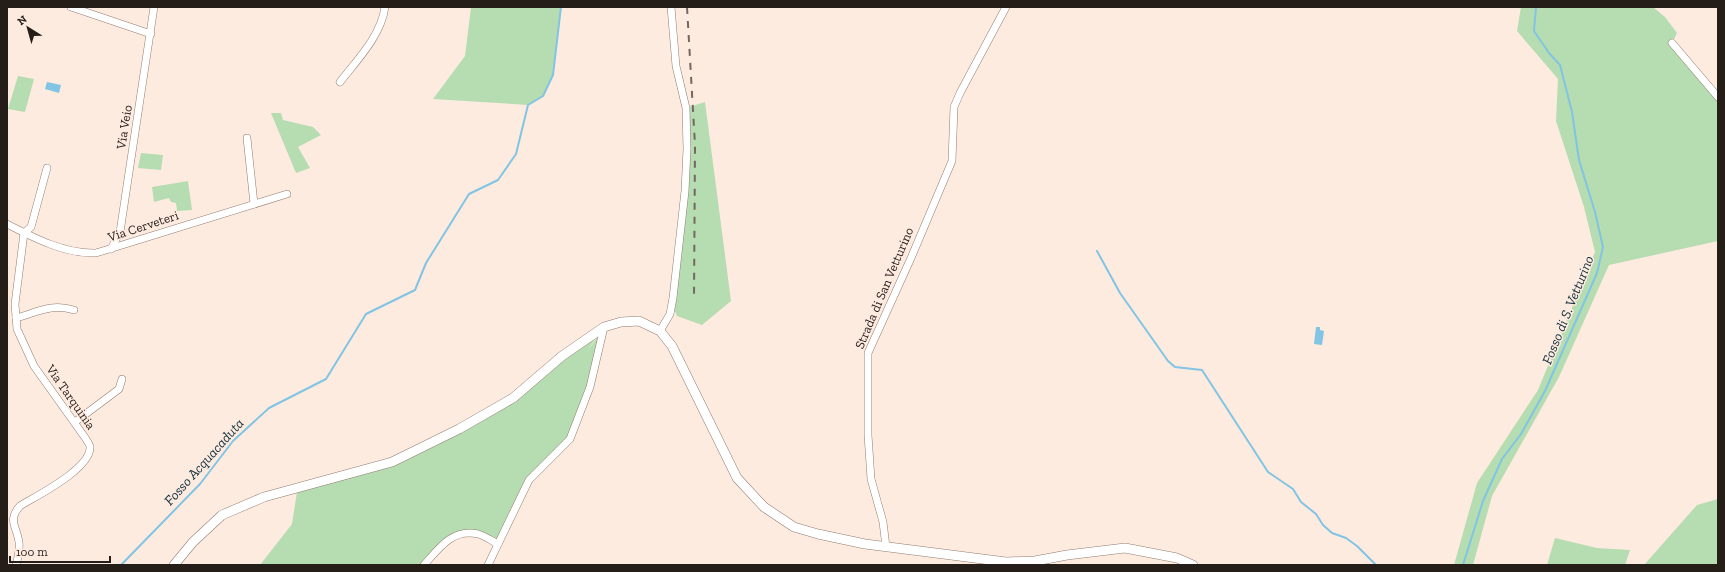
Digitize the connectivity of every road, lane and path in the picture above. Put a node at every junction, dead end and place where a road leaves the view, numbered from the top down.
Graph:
1 (71, 7) edge
2 (154, 7) edge
3 (385, 7) edge
4 (671, 7) edge
5 (1006, 7) edge
6 (151, 34) junction
7 (1672, 42) dead end
8 (340, 82) dead end
9 (1718, 97) edge
10 (247, 138) dead end
11 (47, 168) dead end
12 (287, 194) dead end
13 (254, 204) junction
14 (7, 224) edge
15 (24, 233) junction
16 (111, 249) junction
17 (74, 310) dead end
18 (16, 318) junction
19 (604, 327) junction
20 (660, 331) junction
21 (122, 379) dead end
22 (75, 422) junction
23 (498, 544) junction
24 (886, 547) junction
25 (16, 565) edge
26 (174, 565) edge
27 (424, 565) edge
28 (488, 565) edge
29 (1193, 565) edge

1 - 6 street
2 - 6 street, Via Veio
3 - 8 street
4 - 20 street
5 - 24 street, Strada di San Vetturino
6 - 16 street, Via Veio
7 - 9 street
10 - 13 street
11 - 15 street
12 - 13 street, Via Cerveteri
13 - 16 street, Via Cerveteri
14 - 15 street, Via Cerveteri
15 - 16 street, Via Cerveteri
15 - 18 street, Via Tarquinia
17 - 18 street
18 - 22 street, Via Tarquinia
19 - 20 street
19 - 23 street
19 - 26 street
20 - 24 street
21 - 22 street
22 - 25 street, Via Tarquinia
23 - 27 street
23 - 28 street
24 - 29 street

